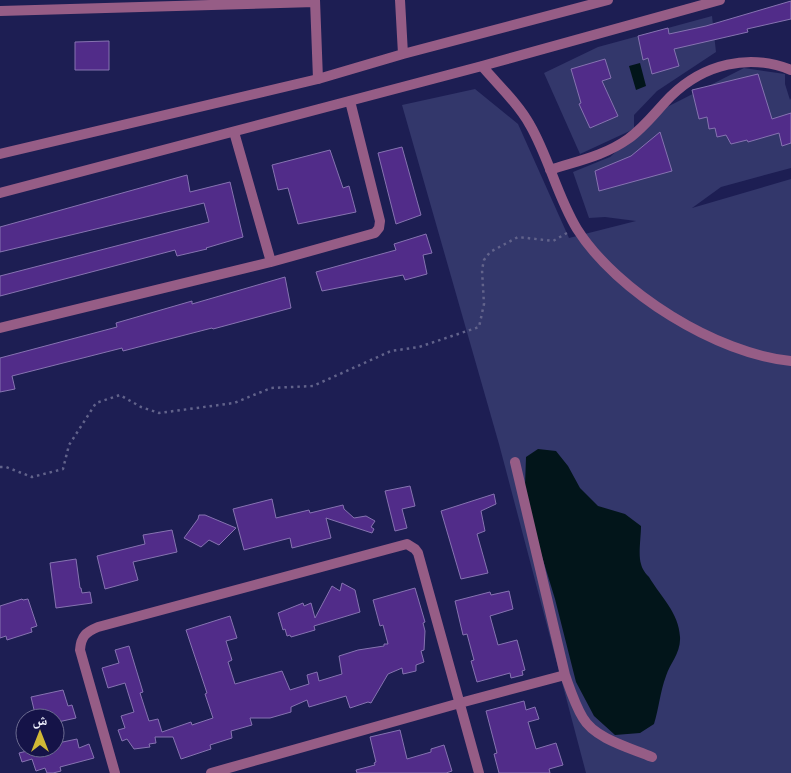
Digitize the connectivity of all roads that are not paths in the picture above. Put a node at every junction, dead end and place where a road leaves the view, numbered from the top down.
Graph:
1 (400, 0) edge
2 (608, 0) edge
3 (720, 0) edge
4 (315, 1) edge
5 (586, 3) edge
6 (0, 11) edge
7 (403, 54) junction
8 (482, 66) junction
9 (791, 70) edge
10 (318, 79) junction
11 (350, 101) junction
12 (234, 132) junction
13 (0, 154) edge
14 (550, 170) junction
15 (0, 194) edge
16 (271, 262) junction
17 (0, 328) edge
18 (791, 361) edge
19 (515, 462) dead end
20 (565, 675) junction
21 (460, 703) junction
22 (652, 757) dead end
23 (115, 773) edge
24 (211, 773) edge
25 (479, 773) edge

1 - 7 street
2 - 5 street
3 - 8 street
4 - 6 street
4 - 10 street
5 - 7 street
7 - 10 street
8 - 11 street
8 - 14 street
9 - 14 street
10 - 13 street
11 - 12 street
11 - 16 street
12 - 15 street
12 - 16 street
14 - 18 street
16 - 17 street
19 - 20 street
20 - 21 street
20 - 22 street
21 - 23 street
21 - 24 street
21 - 25 street

